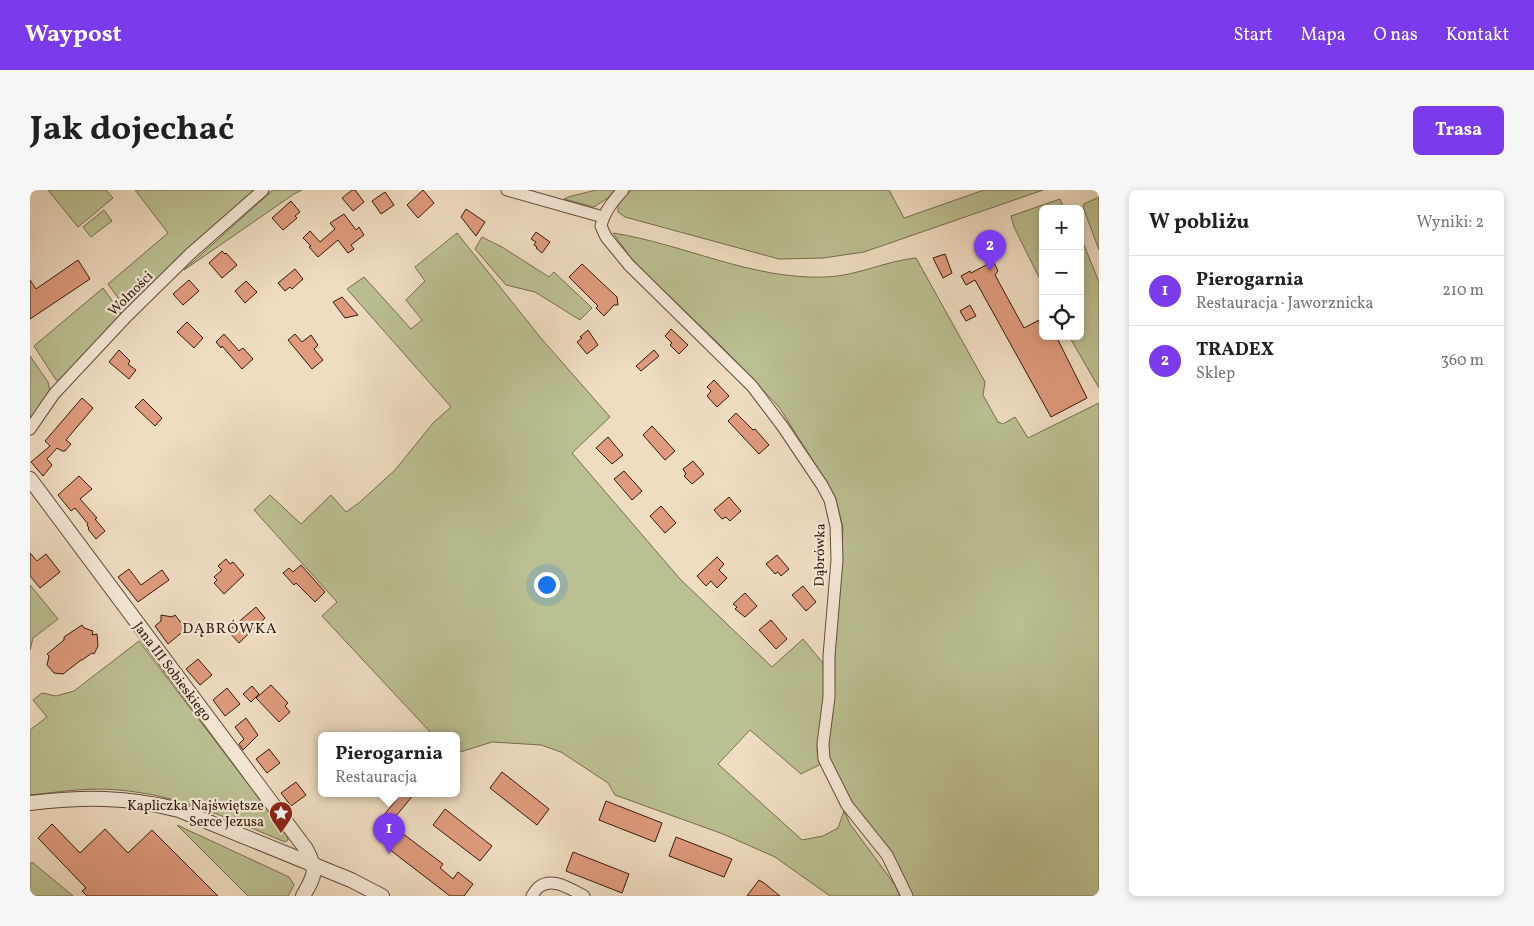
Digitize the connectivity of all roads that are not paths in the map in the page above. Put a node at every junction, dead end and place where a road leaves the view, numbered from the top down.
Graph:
1 (263, 190) edge
2 (507, 190) edge
3 (623, 190) edge
4 (603, 217) junction
5 (30, 429) edge
6 (30, 479) edge
7 (30, 803) edge
8 (314, 865) junction
9 (303, 896) edge
10 (382, 896) edge
11 (532, 896) edge
12 (584, 896) edge
13 (907, 896) edge

1 - 5 street, Wolności
2 - 4 street
3 - 4 street
4 - 13 street, Dąbrówka
6 - 8 street, Jana III Sobieskiego
7 - 8 street
8 - 9 street
8 - 10 street
11 - 12 street

